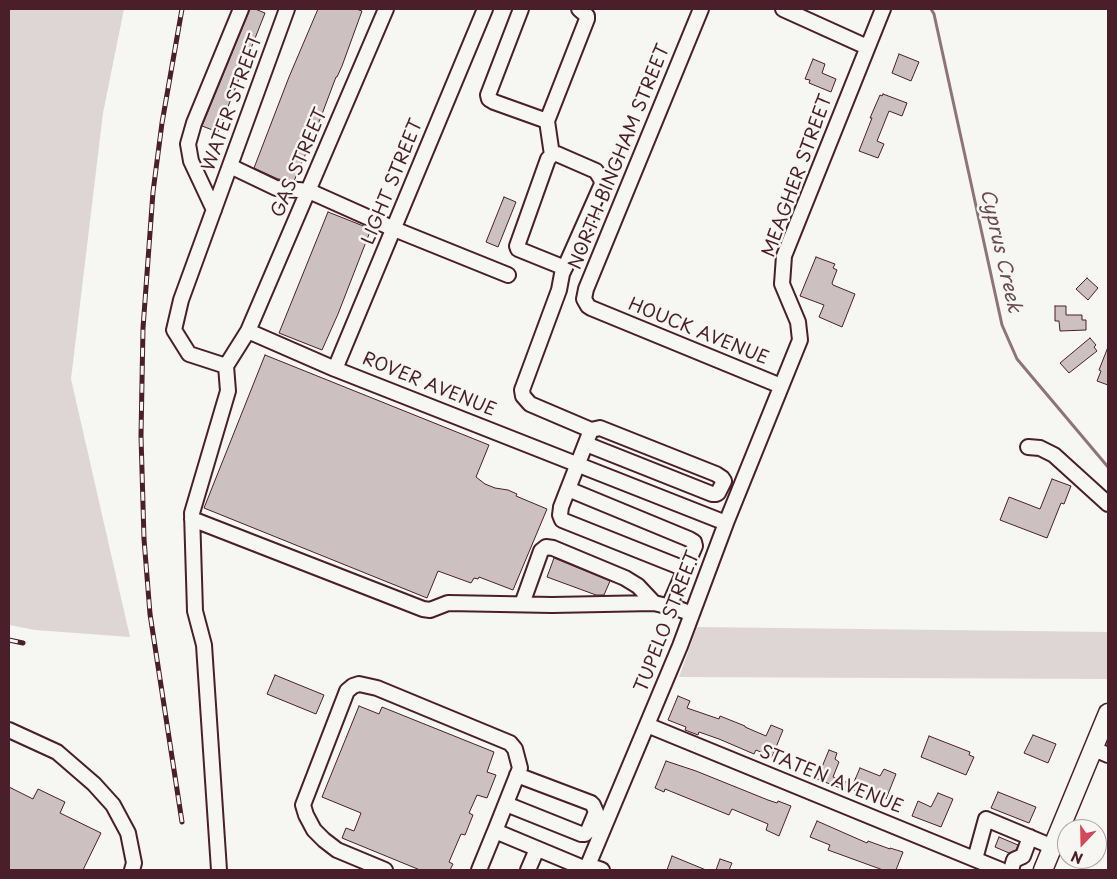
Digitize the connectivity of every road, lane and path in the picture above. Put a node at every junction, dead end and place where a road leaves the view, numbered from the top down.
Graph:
1 (241, 9) edge
2 (287, 9) edge
3 (386, 9) edge
4 (485, 9) edge
5 (521, 9) edge
6 (701, 9) edge
7 (783, 9) edge
8 (883, 9) edge
9 (583, 12) edge
10 (867, 47) junction
11 (547, 122) junction
12 (552, 155) junction
13 (230, 166) junction
14 (309, 191) junction
15 (214, 210) junction
16 (394, 229) junction
17 (565, 268) junction
18 (508, 275) dead end
19 (601, 312) joint
20 (248, 331) junction
21 (226, 366) junction
22 (335, 369) junction
23 (781, 386) junction
24 (591, 430) junction
25 (586, 444) junction
26 (1028, 447) dead end
27 (577, 464) junction
28 (684, 483) junction
29 (568, 490) junction
30 (676, 504) junction
31 (1108, 504) edge
32 (192, 519) junction
33 (726, 523) junction
34 (685, 569) junction
35 (654, 603) junction
36 (522, 604) junction
37 (669, 606) junction
38 (692, 614) junction
39 (1108, 713) edge
40 (647, 726) junction
41 (9, 730) edge
42 (1101, 752) edge
43 (517, 775) junction
44 (506, 804) junction
45 (495, 831) junction
46 (1030, 837) junction
47 (1053, 847) junction
48 (537, 849) junction
49 (975, 859) junction
50 (587, 868) edge
51 (1048, 869) edge
52 (132, 870) edge
53 (219, 870) edge
54 (385, 870) edge
55 (479, 870) edge
56 (528, 870) edge
57 (602, 870) edge
58 (1001, 870) edge
59 (1011, 870) edge

1 - 15 street, WATER STREET
2 - 13 street, WATER STREET
3 - 14 street, GAS STREET
4 - 16 street, LIGHT STREET
5 - 11 street
6 - 19 street, NORTH BINGHAM STREET
7 - 10 street
8 - 10 street, MEAGHER STREET
9 - 11 street
10 - 23 street, MEAGHER STREET
11 - 12 street
12 - 17 street
12 - 17 street
13 - 14 street
13 - 15 street, WATER STREET
14 - 16 street
14 - 20 street, GAS STREET
15 - 21 street, WATER STREET
16 - 18 street
16 - 22 street, LIGHT STREET
17 - 24 street
19 - 23 street, HOUCK AVENUE
20 - 21 street
20 - 22 street, ROVER AVENUE
21 - 32 street
22 - 27 street, ROVER AVENUE
23 - 33 street, TUPELO STREET
24 - 25 street
24 - 28 street
25 - 27 street
25 - 28 street
26 - 31 street
27 - 29 street
27 - 30 street, ROVER AVENUE
28 - 30 street
29 - 34 street
29 - 34 street
30 - 33 street, ROVER AVENUE
32 - 36 street
32 - 53 street
33 - 38 street, TUPELO STREET
34 - 37 street
35 - 36 street
35 - 36 street
35 - 37 street
37 - 38 street
38 - 40 street, TUPELO STREET
39 - 42 main road
40 - 49 street, STATEN AVENUE
40 - 50 street, TUPELO STREET
41 - 52 street
42 - 47 main road
43 - 44 street
43 - 44 street
43 - 54 street
44 - 45 street
45 - 48 street
45 - 55 street
46 - 47 street
46 - 49 street
46 - 59 street
47 - 51 main road
48 - 50 street
48 - 56 street
49 - 58 street, STATEN AVENUE
50 - 57 street

